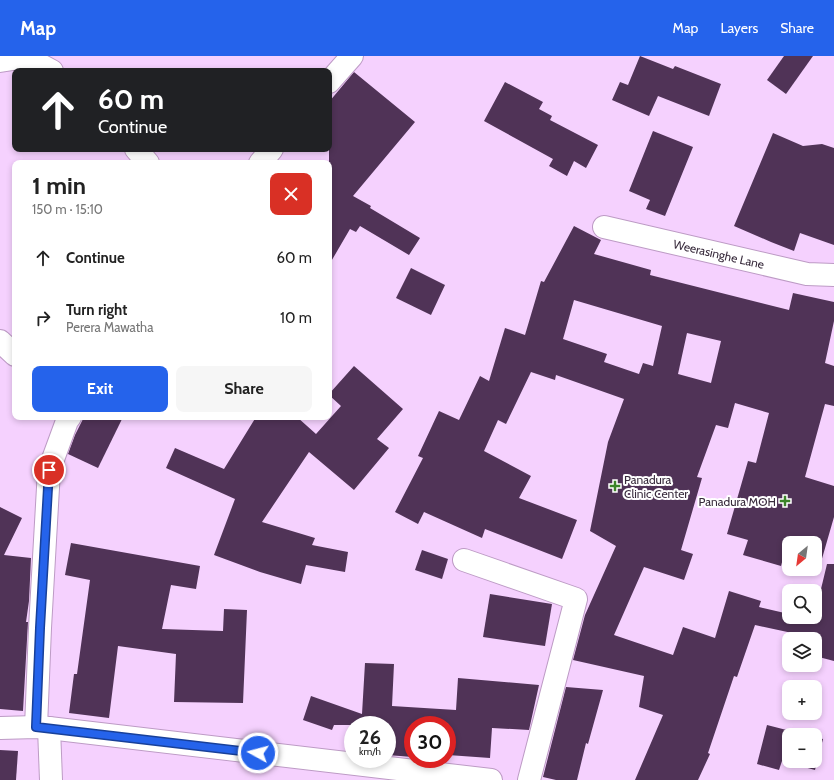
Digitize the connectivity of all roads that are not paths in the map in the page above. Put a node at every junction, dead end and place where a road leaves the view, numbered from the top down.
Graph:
1 (352, 56) edge
2 (0, 61) edge
3 (46, 68) edge
4 (332, 79) edge
5 (139, 152) edge
6 (269, 152) edge
7 (145, 160) edge
8 (263, 160) edge
9 (604, 227) dead end
10 (834, 275) edge
11 (0, 342) edge
12 (12, 352) edge
13 (69, 420) edge
14 (464, 560) dead end
15 (0, 728) edge
16 (47, 728) junction
17 (51, 780) edge
18 (491, 780) edge
19 (530, 780) edge

1 - 4 street
2 - 3 street
5 - 7 street
6 - 8 street
9 - 10 street, Weerasinghe Lane
11 - 12 street
13 - 16 street
14 - 19 street
15 - 16 street
16 - 17 street
16 - 18 street

